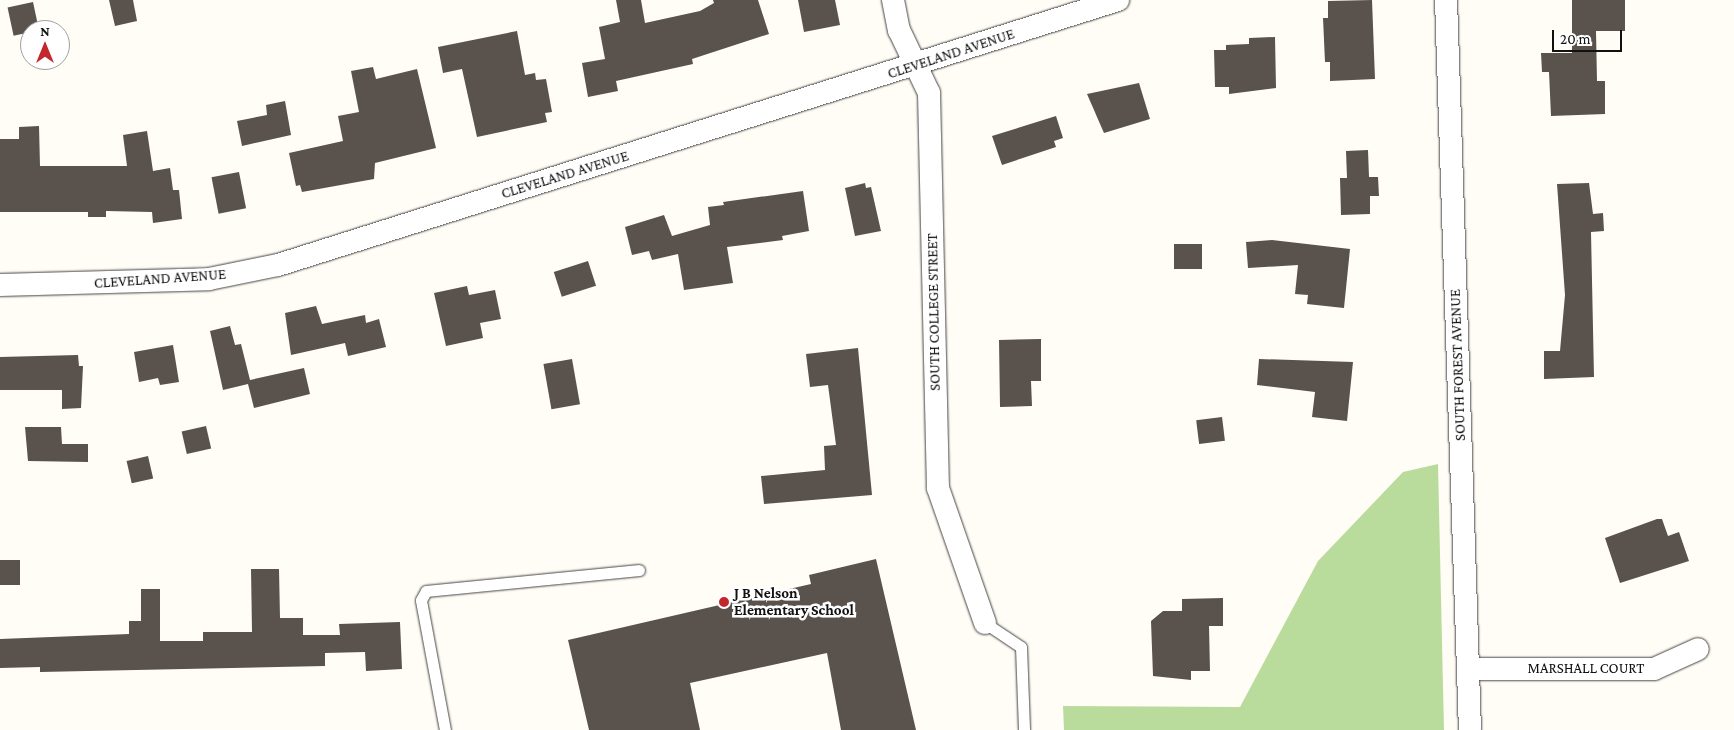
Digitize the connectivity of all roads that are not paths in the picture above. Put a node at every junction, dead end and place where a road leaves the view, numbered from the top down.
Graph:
1 (893, 0) edge
2 (1118, 0) edge
3 (1446, 0) edge
4 (913, 66) junction
5 (0, 286) edge
6 (639, 570) dead end
7 (985, 623) joint
8 (1698, 649) dead end
9 (1469, 669) junction
10 (445, 730) edge
11 (1024, 730) edge
12 (1470, 730) edge

1 - 4 street, SOUTH COLLEGE STREET
2 - 4 street, CLEVELAND AVENUE
3 - 9 street, SOUTH FOREST AVENUE
4 - 5 street, CLEVELAND AVENUE
4 - 7 street, SOUTH COLLEGE STREET
6 - 10 lane
7 - 11 lane
8 - 9 street, MARSHALL COURT
9 - 12 street, SOUTH FOREST AVENUE

